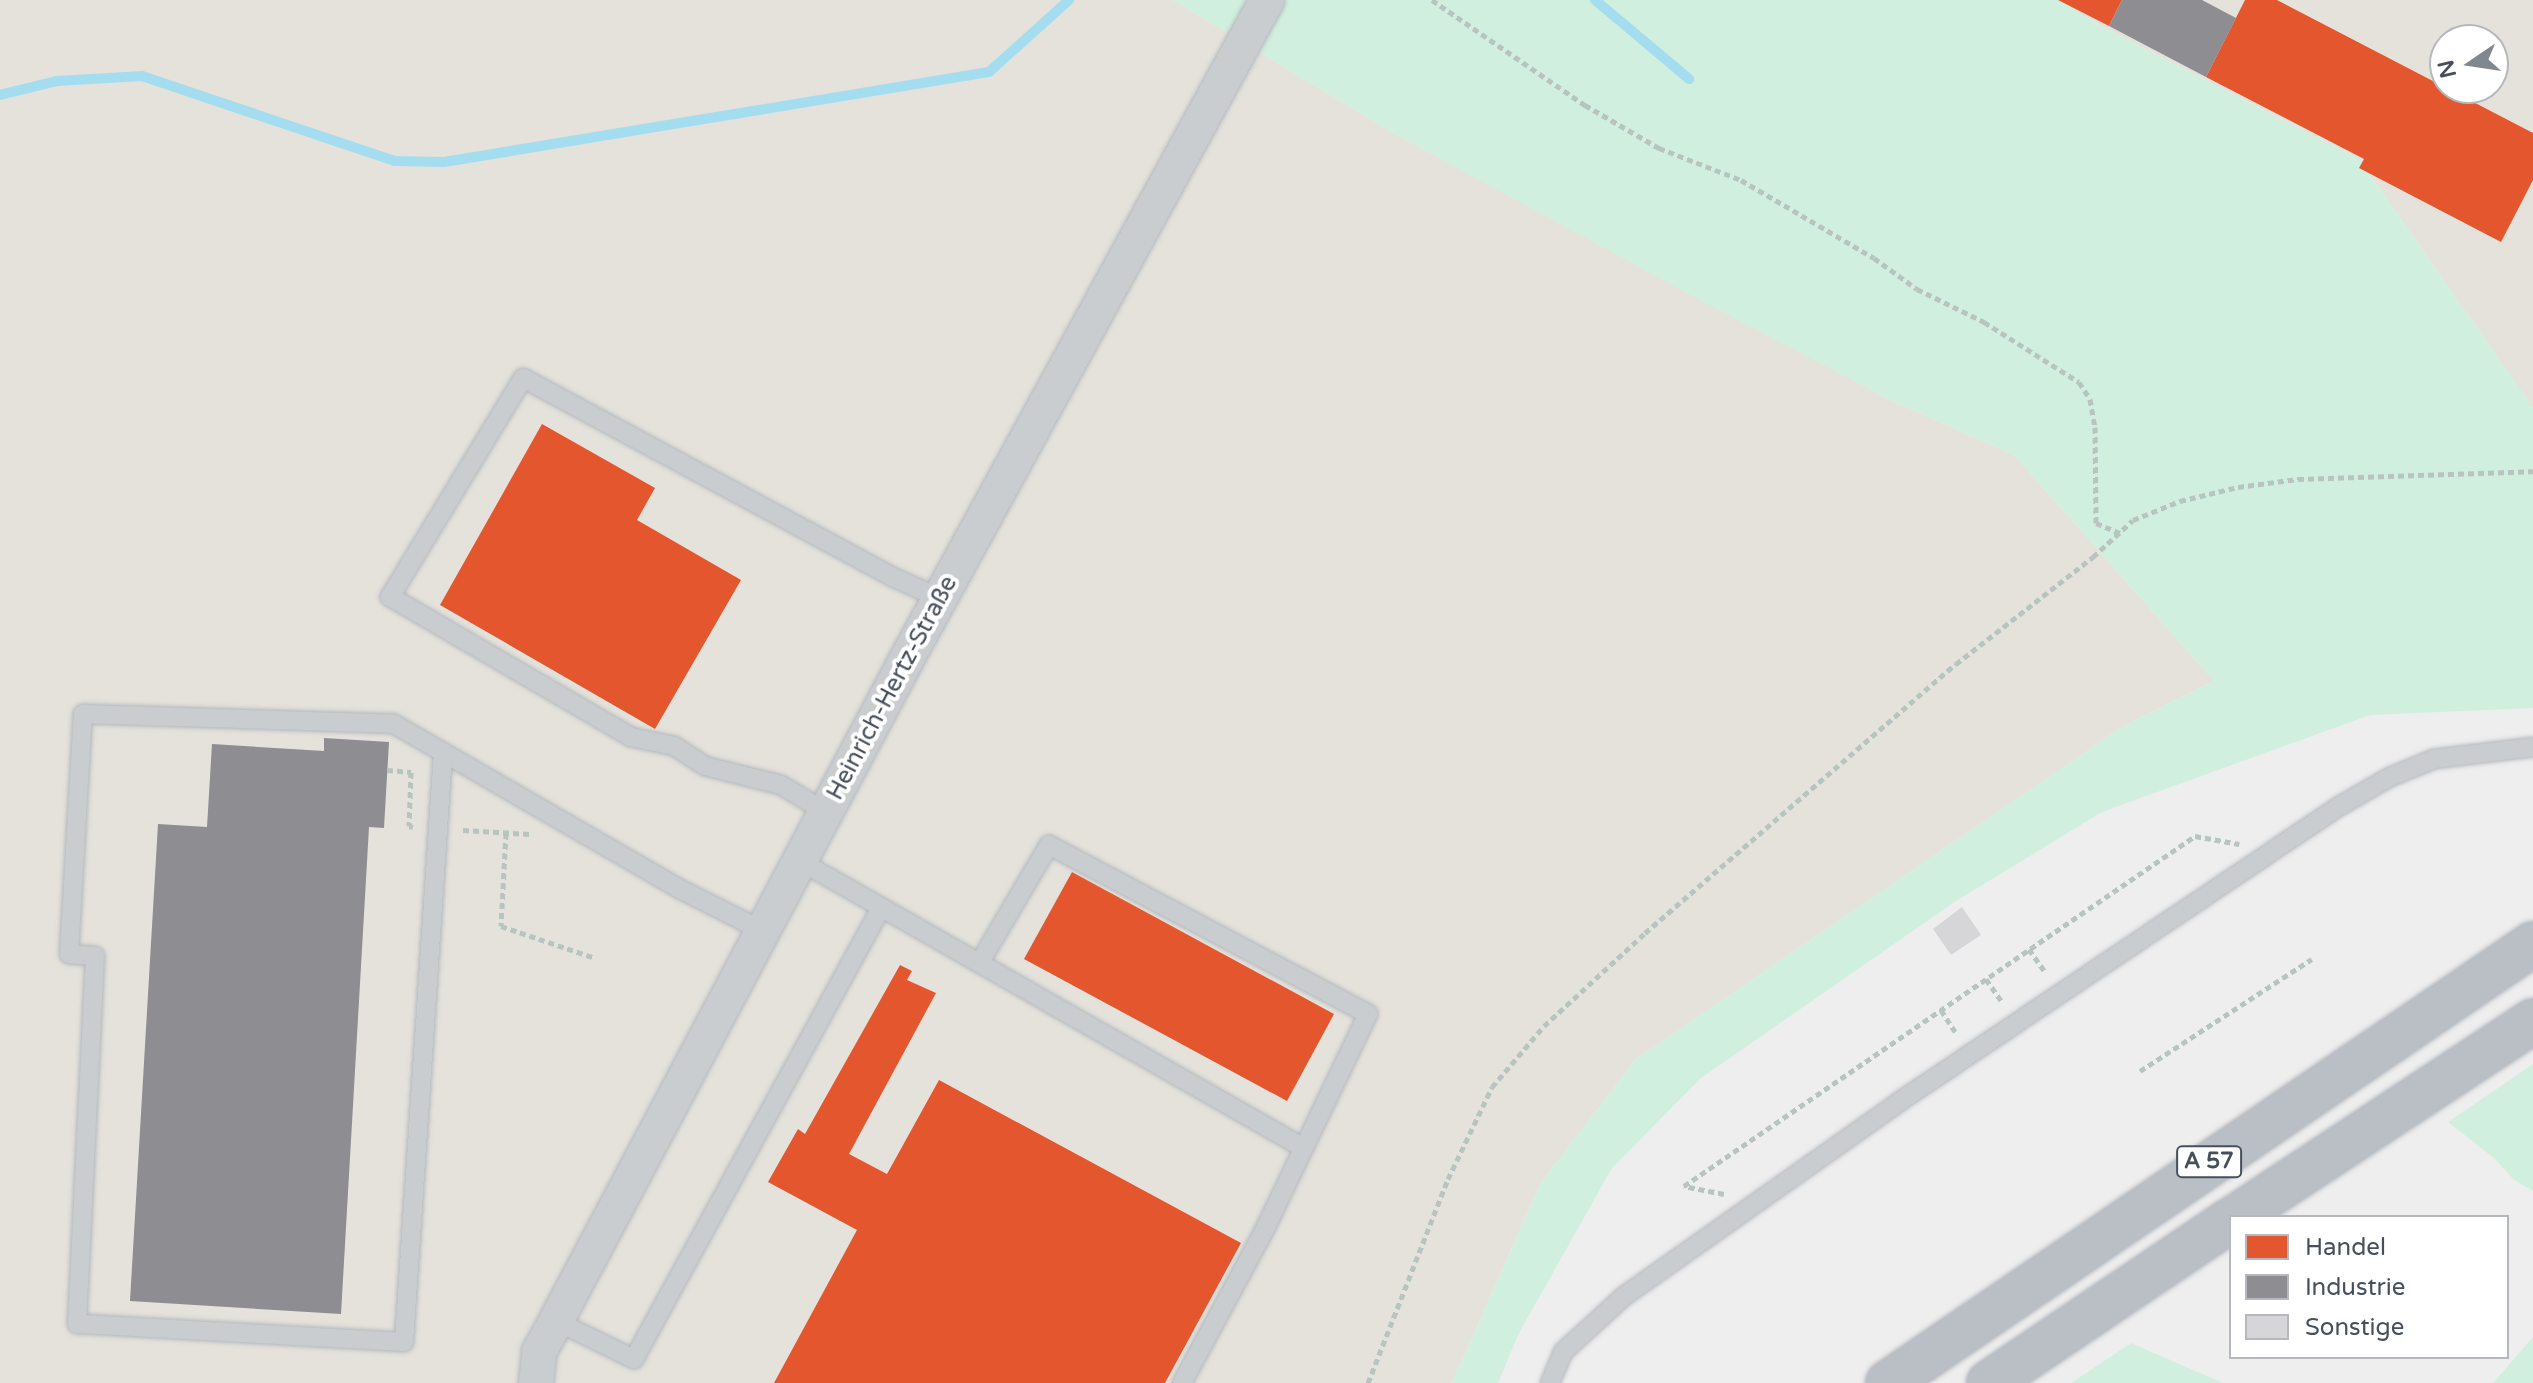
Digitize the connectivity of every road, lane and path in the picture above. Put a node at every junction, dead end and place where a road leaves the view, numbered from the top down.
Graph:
1 (1267, 0) edge
2 (1432, 0) edge
3 (2533, 471) edge
4 (2120, 533) junction
5 (939, 598) junction
6 (2533, 747) edge
7 (443, 753) junction
8 (826, 812) junction
9 (506, 833) dead end
10 (800, 861) junction
11 (2257, 861) junction
12 (881, 908) junction
13 (763, 931) junction
14 (2533, 944) edge
15 (595, 958) dead end
16 (2312, 959) dead end
17 (980, 962) junction
18 (2533, 1021) edge
19 (2140, 1071) dead end
20 (1302, 1147) junction
21 (1743, 1212) junction
22 (2239, 1215) edge
23 (2229, 1221) edge
24 (556, 1321) junction
25 (536, 1383) edge
26 (1182, 1383) edge
27 (1368, 1383) edge
28 (1550, 1383) edge
29 (1888, 1383) edge
30 (1989, 1383) edge

1 - 5 street, Heinrich-Hertz-Straße
2 - 4 path
3 - 4 path
4 - 27 path
5 - 8 street, Heinrich-Hertz-Straße
5 - 8 lane
6 - 11 lane
7 - 7 lane
7 - 13 lane
8 - 10 street, Heinrich-Hertz-Straße
9 - 15 path
10 - 12 lane
10 - 13 street, Heinrich-Hertz-Straße
11 - 21 lane
11 - 21 path
12 - 17 lane
12 - 24 lane
13 - 24 street, Heinrich-Hertz-Straße
14 - 29 highway, A 57
16 - 19 path
17 - 20 lane
17 - 20 lane
18 - 22 highway, A 57
20 - 26 lane
21 - 28 lane
23 - 30 highway
24 - 25 street, Heinrich-Hertz-Straße

